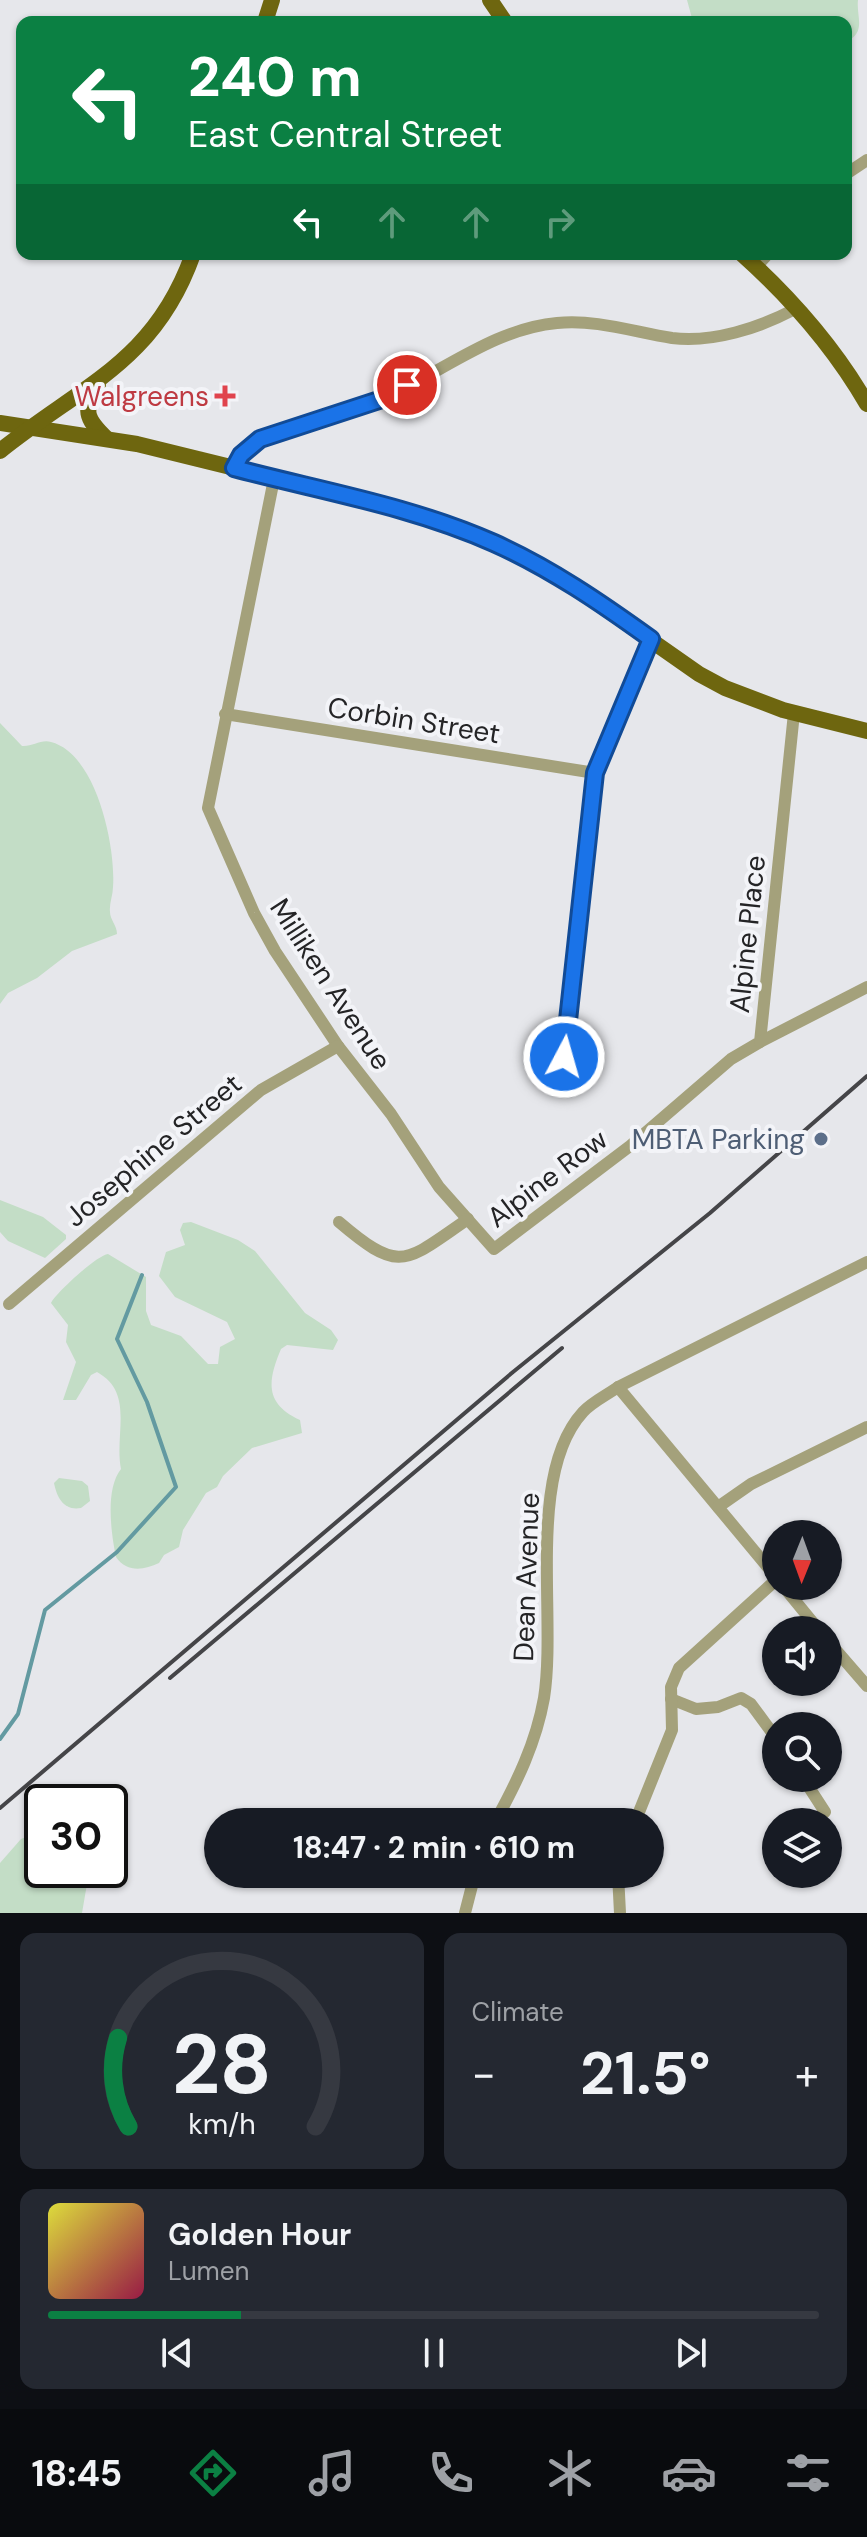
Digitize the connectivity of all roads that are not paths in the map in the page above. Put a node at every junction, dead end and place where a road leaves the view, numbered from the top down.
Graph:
1 (190, 260) edge
2 (762, 260) edge
3 (795, 309) junction
4 (100, 382) junction
5 (866, 400) edge
6 (0, 423) edge
7 (28, 427) junction
8 (106, 438) junction
9 (0, 451) edge
10 (234, 468) junction
11 (274, 479) junction
12 (651, 639) junction
13 (794, 713) junction
14 (225, 714) junction
15 (867, 731) edge
16 (595, 773) junction
17 (867, 987) edge
18 (760, 1042) junction
19 (338, 1046) junction
20 (564, 1057) dead end
21 (630, 1146) joint
22 (468, 1219) junction
23 (339, 1222) dead end
24 (494, 1249) joint
25 (867, 1262) edge
26 (9, 1304) dead end
27 (618, 1387) junction
28 (867, 1427) edge
29 (718, 1507) junction
30 (762, 1562) edge
31 (762, 1591) edge
32 (794, 1600) edge
33 (808, 1616) edge
34 (842, 1657) edge
35 (867, 1686) edge
36 (671, 1699) junction
37 (762, 1719) edge
38 (503, 1808) edge
39 (641, 1808) edge
40 (471, 1888) edge
41 (619, 1888) edge
42 (465, 1913) edge
43 (620, 1913) edge

1 - 4 main road
2 - 3 main road
3 - 5 main road
3 - 10 street
4 - 7 main road
4 - 8 main road
6 - 7 main road
7 - 8 main road
7 - 9 main road
8 - 10 main road
10 - 11 main road
11 - 12 main road
11 - 14 street, Milliken Avenue
12 - 13 main road
12 - 16 street
13 - 15 main road
13 - 18 street, Alpine Place
14 - 16 street, Corbin Street
14 - 19 street, Milliken Avenue
16 - 20 street
17 - 18 street
18 - 21 street, Alpine Place
19 - 22 street, Milliken Avenue
19 - 26 street, Josephine Street
21 - 24 street, Alpine Row
22 - 23 street
22 - 24 street, Milliken Avenue
25 - 27 street, Dean Avenue
27 - 29 street
27 - 38 street, Dean Avenue
28 - 29 street
29 - 30 street
31 - 36 street
32 - 33 street
34 - 35 street
36 - 37 street
36 - 39 street
40 - 42 street
41 - 43 street

